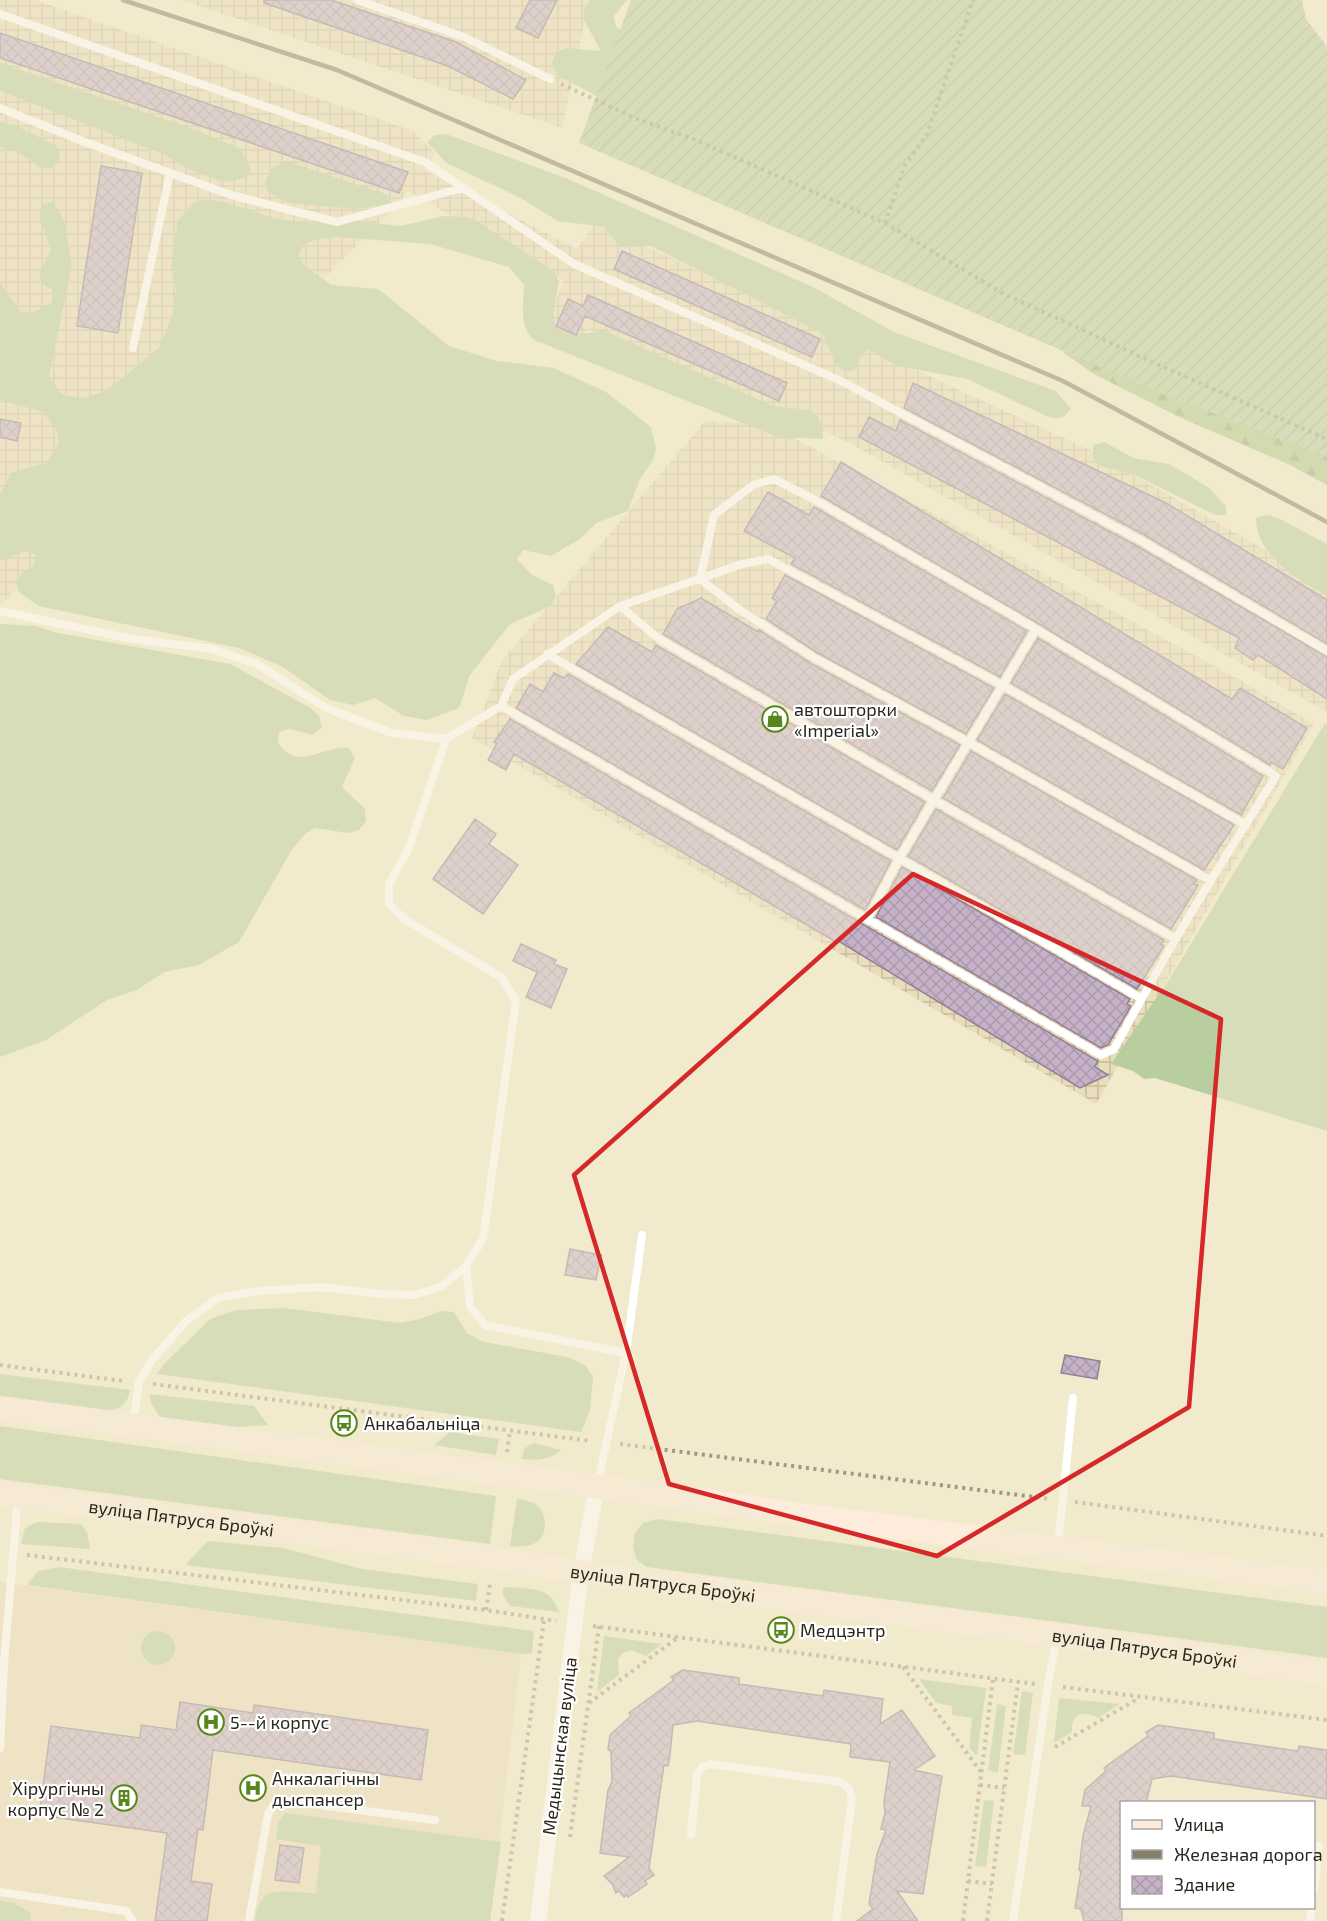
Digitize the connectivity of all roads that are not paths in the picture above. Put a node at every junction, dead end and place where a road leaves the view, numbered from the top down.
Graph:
1 (357, 0) edge
2 (0, 14) edge
3 (550, 79) road end
4 (0, 108) edge
5 (170, 173) junction
6 (462, 188) junction
7 (133, 348) dead end
8 (699, 579) junction
9 (620, 606) junction
10 (0, 610) edge
11 (1036, 629) junction
12 (1327, 651) edge
13 (547, 654) junction
14 (1002, 685) junction
15 (501, 706) junction
16 (446, 738) junction
17 (968, 742) junction
18 (934, 800) junction
19 (1246, 825) junction
20 (900, 857) junction
21 (1211, 881) junction
22 (868, 918) junction
23 (1176, 939) junction
24 (1142, 999) junction
25 (642, 1235) dead end
26 (466, 1266) junction
27 (626, 1353) junction
28 (1073, 1398) dead end
29 (0, 1408) edge
30 (133, 1425) junction
31 (597, 1486) junction
32 (9, 1495) edge
33 (1058, 1547) junction
34 (581, 1572) junction
35 (1327, 1582) edge
36 (1057, 1635) junction
37 (2, 1663) edge
38 (1327, 1674) edge
39 (0, 1748) edge
40 (435, 1820) dead end
41 (691, 1834) dead end
42 (1315, 1846) edge
43 (1315, 1879) edge
44 (0, 1892) edge
45 (133, 1921) edge
46 (249, 1921) edge
47 (538, 1921) edge
48 (836, 1921) edge
49 (1012, 1921) edge

1 - 3 lane
2 - 6 lane
4 - 5 lane
5 - 6 lane
5 - 7 lane
6 - 12 lane
8 - 9 lane
8 - 11 lane
8 - 14 lane
8 - 17 lane
9 - 13 lane
9 - 18 lane
10 - 16 lane
11 - 14 lane
11 - 19 lane
13 - 15 lane
13 - 20 lane
14 - 17 lane
14 - 19 lane
15 - 16 lane
15 - 22 lane
16 - 26 lane
17 - 18 lane
17 - 21 lane
18 - 20 lane
18 - 23 lane
19 - 21 lane
20 - 22 lane
20 - 24 lane
21 - 23 lane
22 - 24 lane
23 - 24 lane
25 - 27 lane
26 - 27 lane
26 - 30 lane
27 - 31 lane
28 - 33 lane
29 - 30 main road
30 - 31 main road
31 - 33 main road
31 - 34 street, Медыцынская вуліца
32 - 34 main road, вуліца Пятруся Броўкі
32 - 37 lane
33 - 35 main road
34 - 36 main road, вуліца Пятруся Броўкі
34 - 47 street, Медыцынская вуліца
36 - 38 main road, вуліца Пятруся Броўкі
36 - 49 lane
37 - 39 lane
40 - 46 lane
41 - 48 lane
42 - 43 lane
44 - 45 lane

